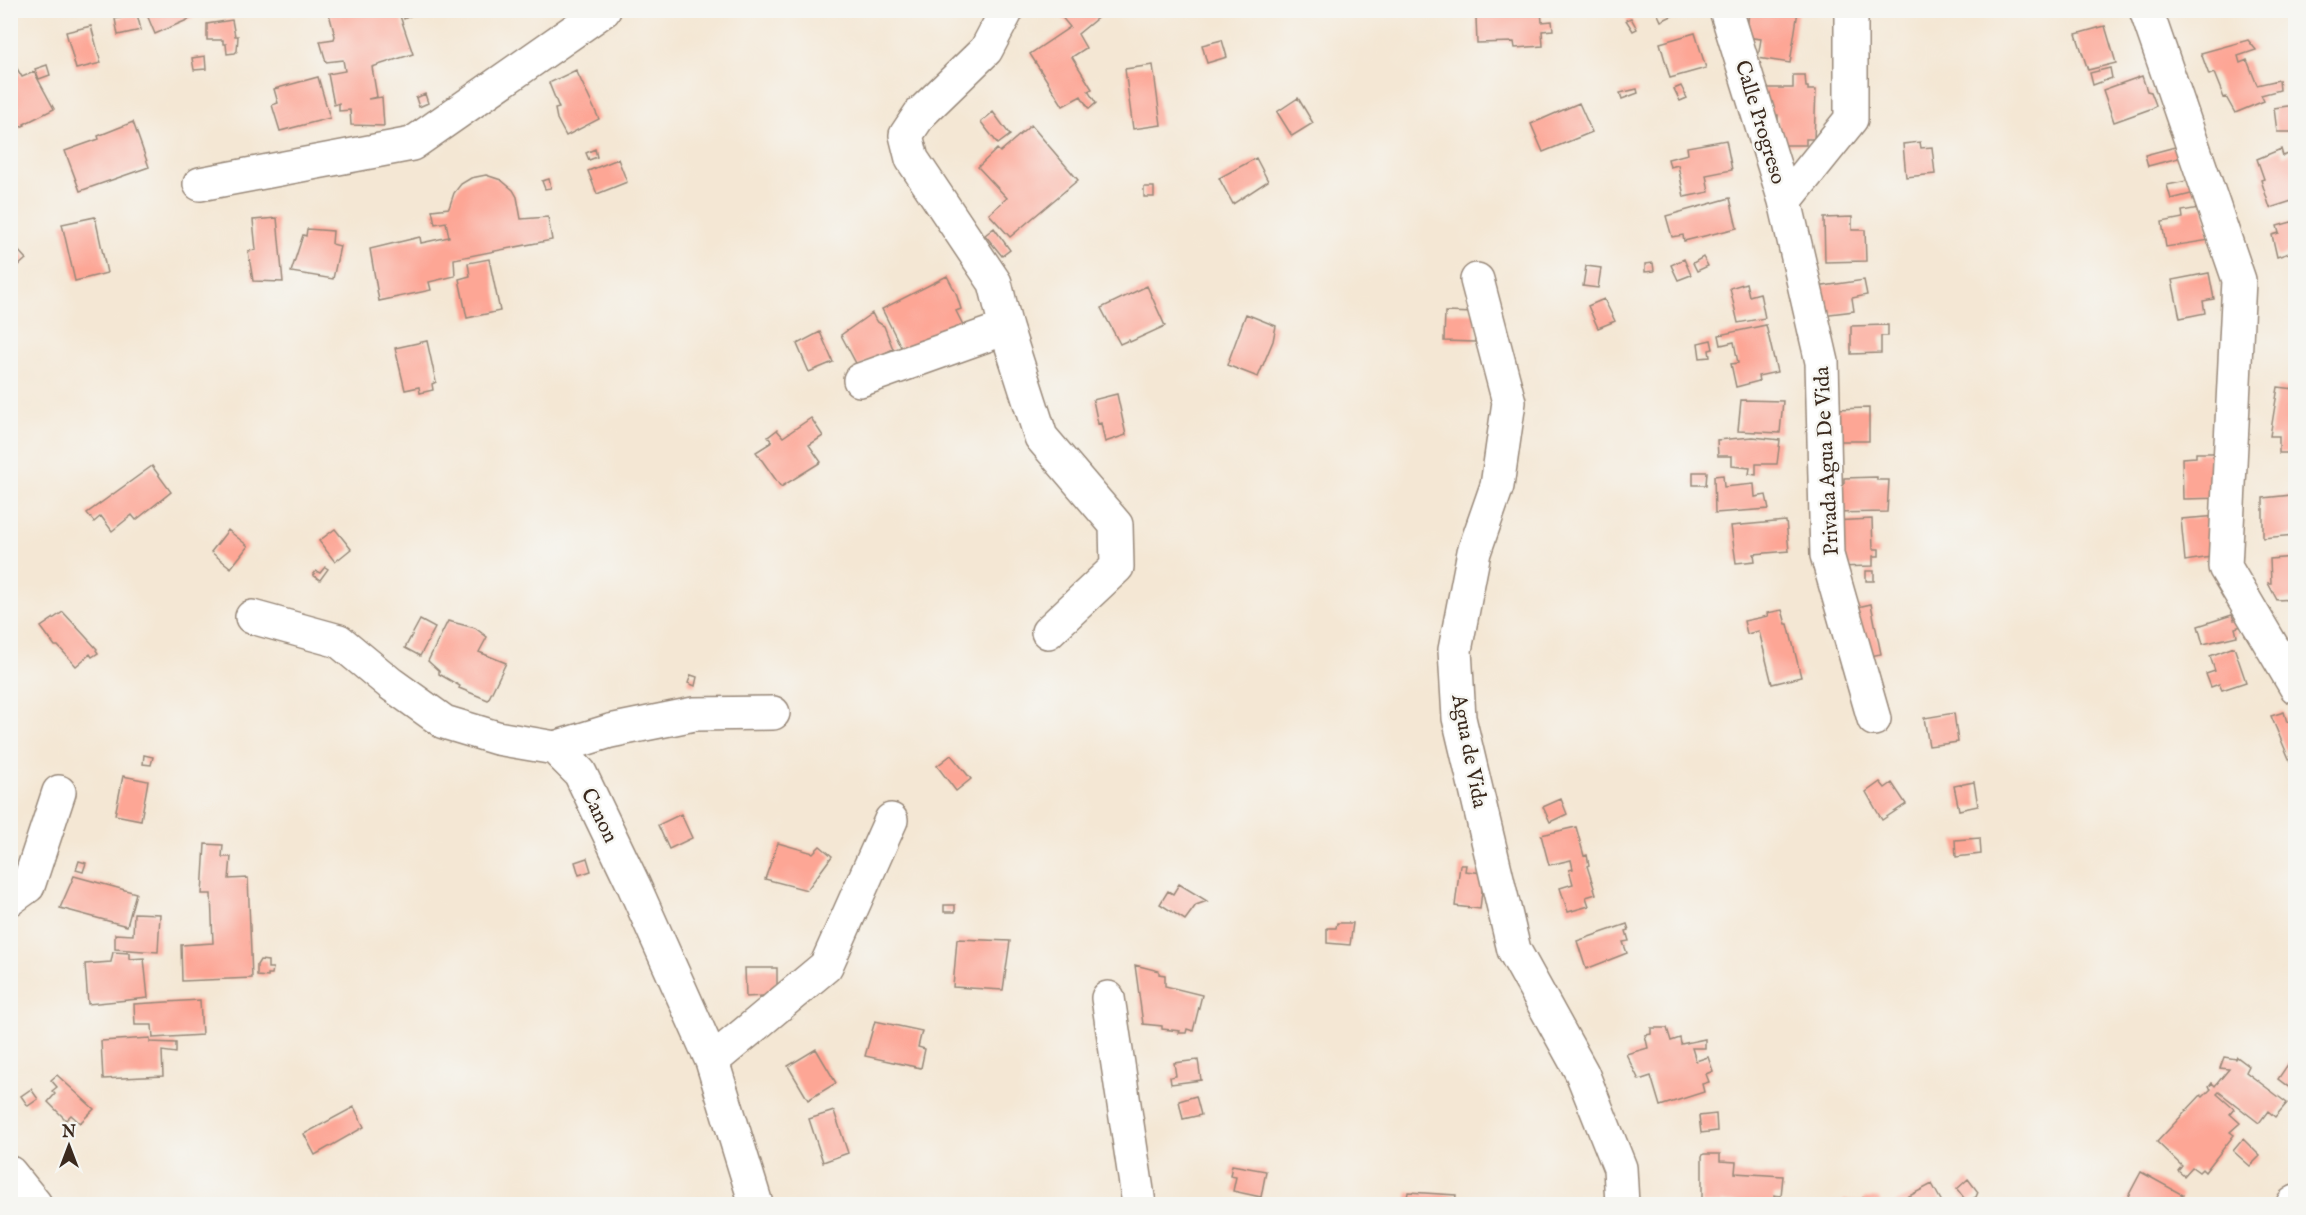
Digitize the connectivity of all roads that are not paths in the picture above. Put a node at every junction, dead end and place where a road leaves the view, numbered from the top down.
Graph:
1 (604, 10) edge
2 (1007, 10) edge
3 (1726, 10) edge
4 (1851, 10) edge
5 (2145, 10) edge
6 (200, 184) dead end
7 (1785, 201) junction
8 (1477, 280) dead end
9 (1006, 328) junction
10 (860, 380) dead end
11 (252, 617) dead end
12 (1048, 632) dead end
13 (2295, 687) edge
14 (772, 713) dead end
15 (1874, 719) dead end
16 (555, 748) junction
17 (59, 792) dead end
18 (891, 820) dead end
19 (10, 899) edge
20 (1108, 998) dead end
21 (711, 1061) junction
22 (10, 1173) edge
23 (36, 1204) edge
24 (756, 1204) edge
25 (1139, 1204) edge
26 (1622, 1204) edge

1 - 6 street
2 - 9 street
3 - 7 street, Calle Progreso
4 - 7 street, Calle Progreso
5 - 13 street
7 - 15 street, Privada Agua De Vida
8 - 26 street, Agua de Vida
9 - 10 street
9 - 12 street
11 - 16 street
14 - 16 street
16 - 21 street, Canon
17 - 19 street
18 - 21 street
20 - 25 street
21 - 24 street, Canon
22 - 23 street

